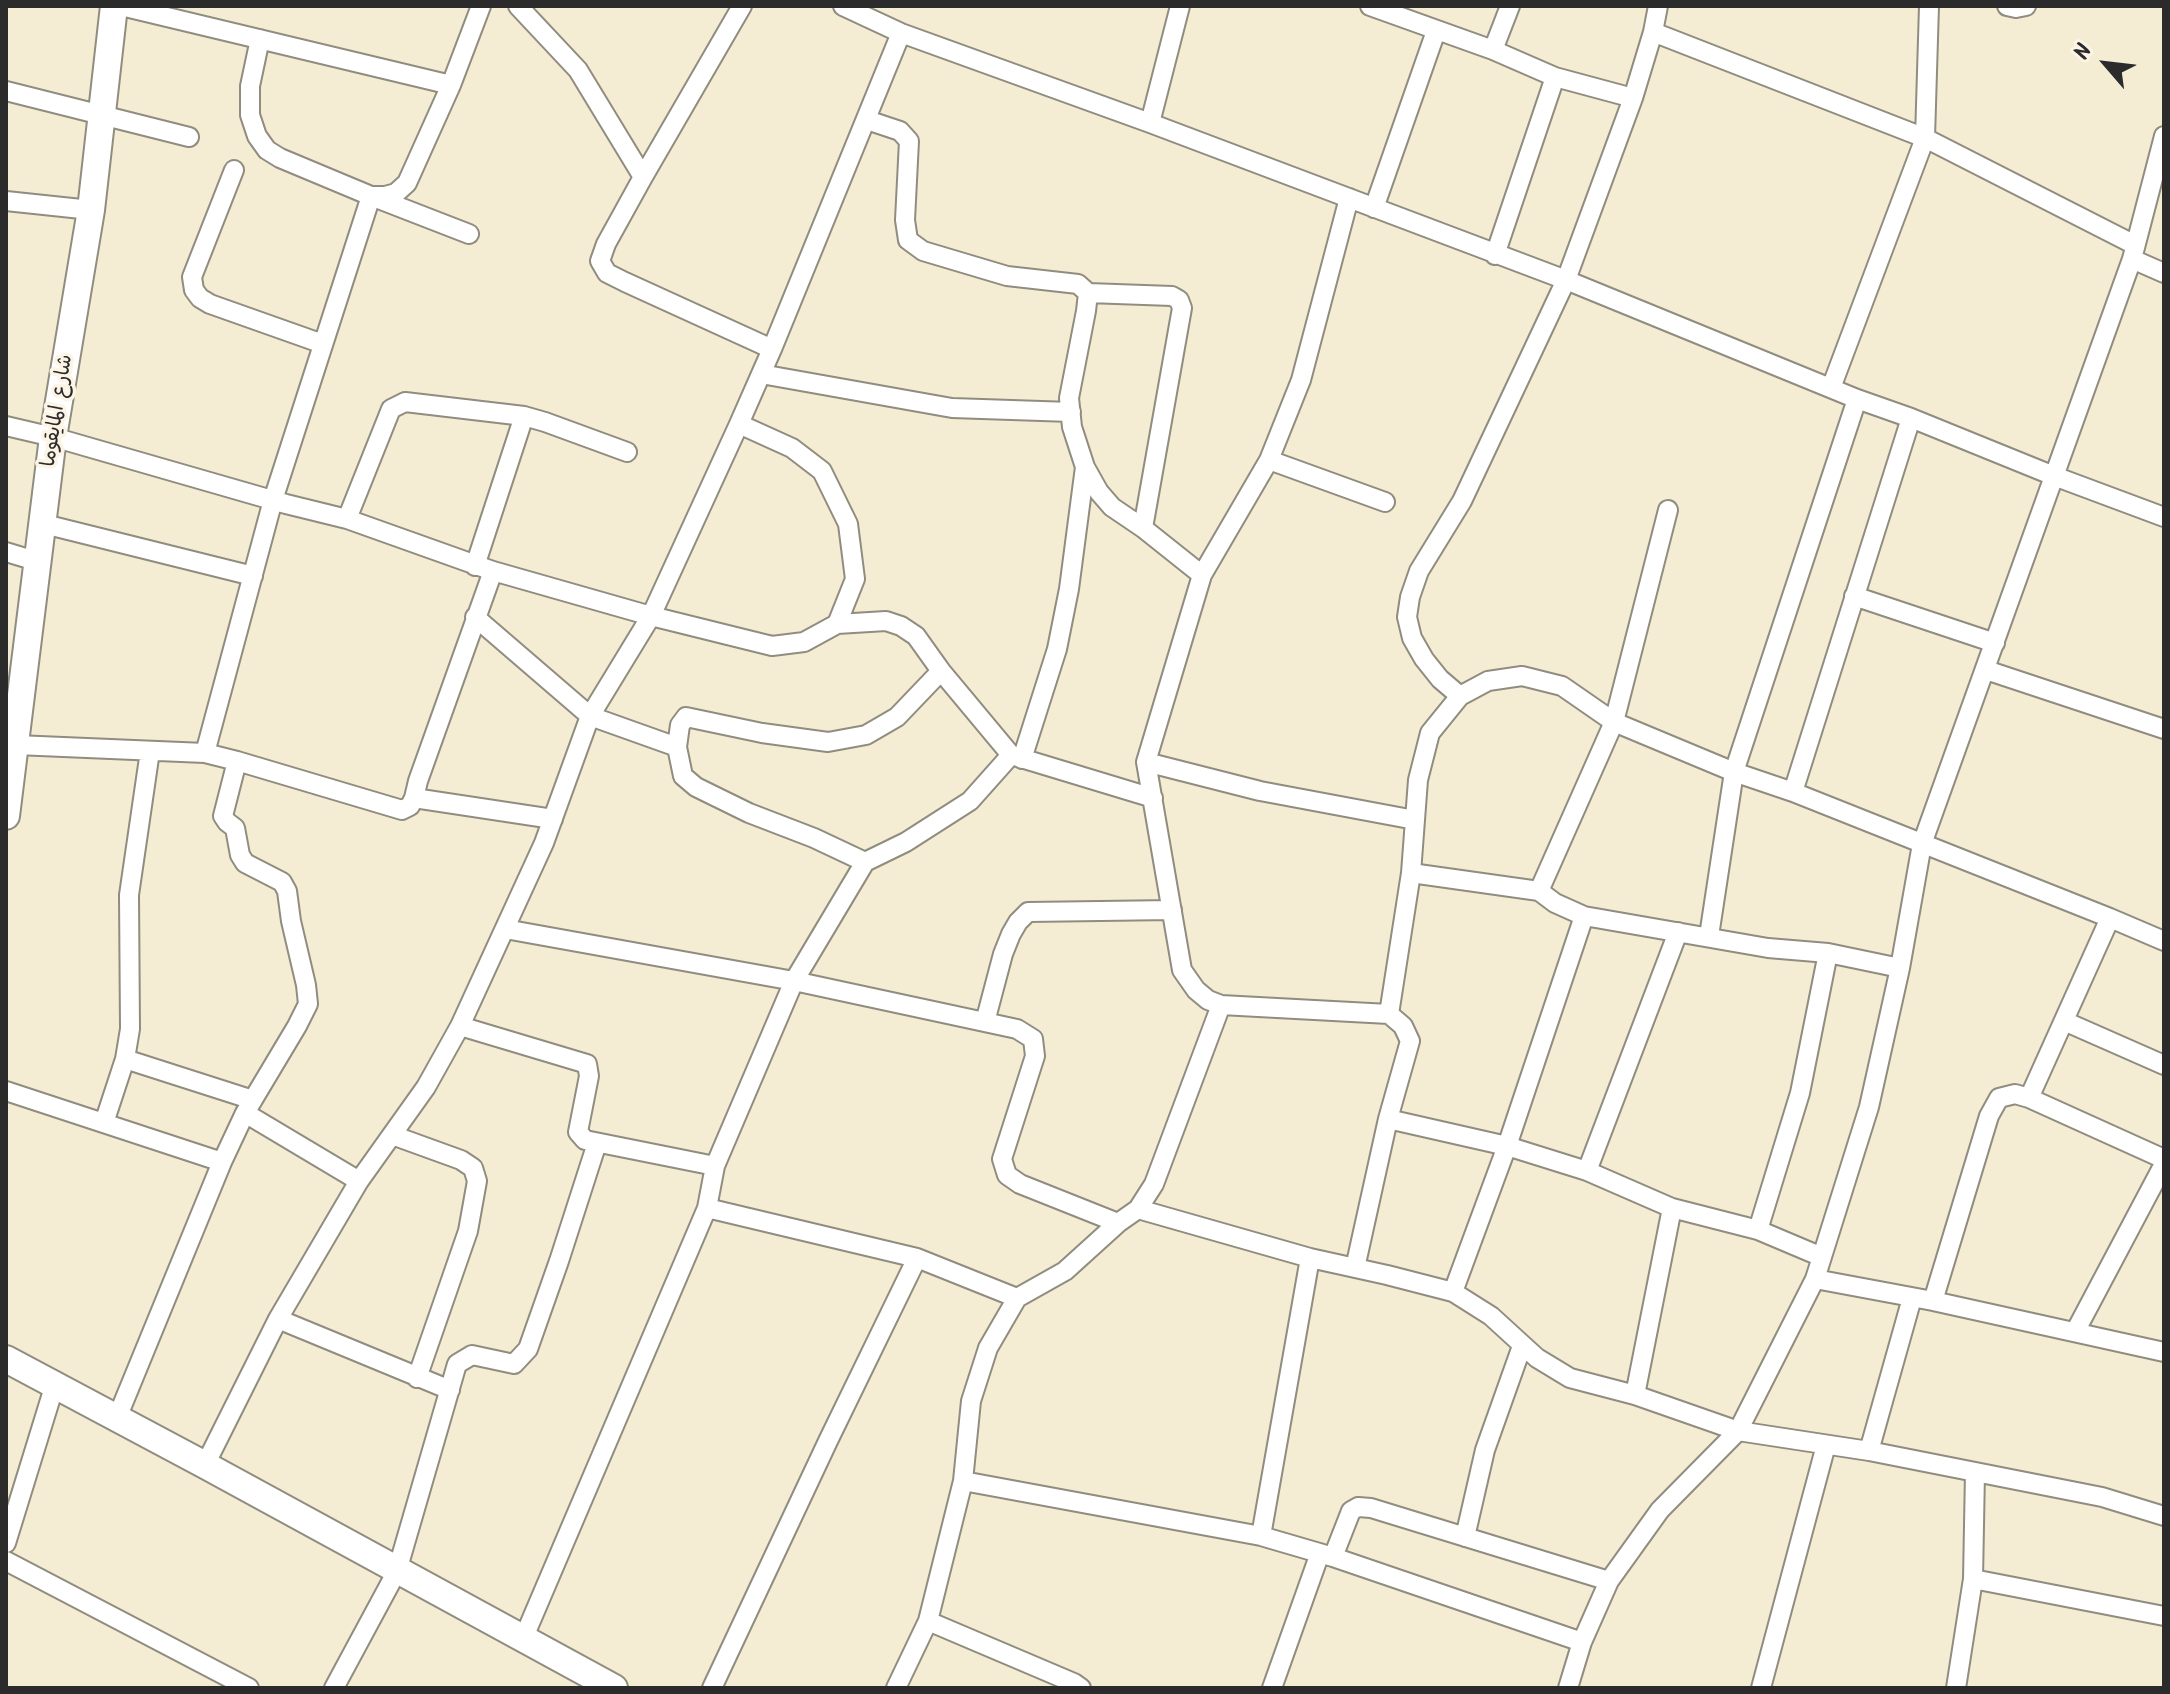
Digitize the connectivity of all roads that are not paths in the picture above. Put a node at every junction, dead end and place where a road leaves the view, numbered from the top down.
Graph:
1 (114, 6) edge
2 (121, 6) edge
3 (481, 6) edge
4 (518, 6) edge
5 (742, 6) edge
6 (843, 6) edge
7 (1180, 6) edge
8 (1370, 6) edge
9 (1510, 6) edge
10 (1658, 6) edge
11 (1929, 6) edge
12 (2007, 6) edge
13 (2026, 6) edge
14 (1436, 31) junction
15 (1653, 32) junction
16 (901, 33) junction
17 (260, 39) junction
18 (1493, 50) junction
19 (1555, 77) junction
20 (451, 85) junction
21 (6, 91) edge
22 (1633, 98) junction
23 (102, 115) junction
24 (867, 120) junction
25 (1150, 123) junction
26 (2164, 136) edge
27 (189, 137) dead end
28 (1925, 138) junction
29 (2160, 169) edge
30 (234, 170) dead end
31 (643, 177) junction
32 (371, 196) junction
33 (1349, 198) junction
34 (6, 201) edge
35 (1374, 208) junction
36 (91, 210) junction
37 (469, 234) dead end
38 (2134, 252) junction
39 (1495, 255) junction
40 (2164, 273) edge
41 (1566, 280) junction
42 (1088, 293) junction
43 (323, 344) junction
44 (772, 349) junction
45 (761, 374) junction
46 (1831, 388) junction
47 (1857, 399) junction
48 (1071, 412) junction
49 (524, 416) junction
50 (1911, 418) junction
51 (739, 424) junction
52 (6, 426) edge
53 (53, 437) junction
54 (627, 452) dead end
55 (1269, 460) junction
56 (1085, 467) junction
57 (2054, 476) junction
58 (273, 500) junction
59 (1385, 502) dead end
60 (1668, 510) dead end
61 (2164, 517) edge
62 (347, 519) junction
63 (44, 524) junction
64 (1143, 528) junction
65 (6, 552) edge
66 (39, 562) junction
67 (484, 568) junction
68 (1202, 575) junction
69 (253, 576) junction
70 (1854, 596) junction
71 (651, 616) junction
72 (475, 617) junction
73 (837, 624) junction
74 (1995, 643) junction
75 (1986, 670) junction
76 (941, 671) junction
77 (1460, 696) junction
78 (590, 716) junction
79 (1614, 722) junction
80 (2164, 728) edge
81 (16, 745) junction
82 (677, 747) junction
83 (150, 751) junction
84 (205, 753) junction
85 (1016, 757) junction
86 (237, 761) junction
87 (1146, 762) junction
88 (1734, 772) junction
89 (1793, 792) junction
90 (414, 798) junction
91 (1153, 798) junction
92 (6, 816) edge
93 (553, 819) junction
94 (1415, 820) junction
95 (1922, 844) junction
96 (865, 862) junction
97 (1411, 873) junction
98 (1539, 891) junction
99 (1172, 910) junction
100 (1584, 916) junction
101 (2110, 918) junction
102 (505, 929) junction
103 (1678, 932) junction
104 (1709, 936) junction
105 (2164, 941) edge
106 (1828, 953) junction
107 (1900, 968) junction
108 (794, 981) junction
109 (1221, 1005) junction
110 (1389, 1014) junction
111 (2064, 1021) junction
112 (985, 1022) junction
113 (460, 1026) junction
114 (125, 1059) junction
115 (2164, 1065) edge
116 (6, 1091) edge
117 (2029, 1098) junction
118 (249, 1106) junction
119 (1388, 1119) junction
120 (104, 1123) junction
121 (392, 1135) junction
122 (597, 1143) junction
123 (1507, 1146) junction
124 (2164, 1161) edge
125 (222, 1162) junction
126 (715, 1166) junction
127 (1587, 1171) junction
128 (359, 1181) junction
129 (707, 1208) junction
130 (1672, 1208) junction
131 (1138, 1209) junction
132 (1118, 1223) junction
133 (1758, 1230) junction
134 (1822, 1257) junction
135 (917, 1258) junction
136 (1310, 1258) junction
137 (1355, 1268) junction
138 (1815, 1279) junction
139 (1453, 1292) junction
140 (1017, 1298) junction
141 (1912, 1298) junction
142 (1933, 1301) junction
143 (278, 1319) junction
144 (2075, 1332) junction
145 (1522, 1346) junction
146 (2164, 1352) edge
147 (6, 1359) edge
148 (417, 1378) junction
149 (55, 1384) junction
150 (450, 1390) junction
151 (1635, 1395) junction
152 (117, 1418) junction
153 (1738, 1431) junction
154 (1826, 1445) junction
155 (1869, 1451) junction
156 (205, 1465) junction
157 (1975, 1472) junction
158 (963, 1481) junction
159 (2164, 1516) edge
160 (1261, 1536) junction
161 (1465, 1537) junction
162 (6, 1543) edge
163 (1326, 1555) junction
164 (6, 1561) edge
165 (397, 1571) junction
166 (1973, 1579) junction
167 (1609, 1581) junction
168 (2164, 1616) edge
169 (928, 1621) junction
170 (524, 1637) junction
171 (1582, 1642) junction
172 (249, 1688) edge
173 (334, 1688) edge
174 (614, 1688) edge
175 (712, 1688) edge
176 (896, 1688) edge
177 (1081, 1688) edge
178 (1272, 1688) edge
179 (1568, 1688) edge
180 (1761, 1688) edge
181 (1956, 1688) edge

1 - 23 street, شارع المايقوما
2 - 17 street
3 - 20 street
4 - 31 street
5 - 31 street
6 - 16 street
7 - 25 street
8 - 14 street
9 - 18 street
10 - 15 street
11 - 28 street
12 - 13 street
14 - 18 street
14 - 35 street
15 - 22 street
15 - 28 street
16 - 24 street
16 - 25 street
17 - 20 street
17 - 32 street
18 - 19 street
19 - 22 street
19 - 39 street
20 - 32 street
21 - 23 street
22 - 41 street
23 - 27 street
23 - 36 street, شارع المايقوما
24 - 42 street
24 - 44 street
25 - 33 street
26 - 29 street
28 - 38 street
28 - 46 street
29 - 38 street
30 - 43 street
31 - 44 street
32 - 37 street
32 - 43 street
33 - 35 street
33 - 55 street
34 - 36 street
35 - 39 street
36 - 53 street, شارع المايقوما
38 - 40 street
38 - 57 street
39 - 41 street
41 - 46 street
41 - 77 street
42 - 48 street
42 - 64 street
43 - 58 street
44 - 45 street
45 - 48 street
45 - 51 street
46 - 47 street
47 - 50 street
47 - 88 street
48 - 56 street
49 - 54 street
49 - 62 street
49 - 67 street
50 - 57 street
50 - 70 street
51 - 71 street
51 - 73 street
52 - 53 street
53 - 58 street
53 - 63 street, شارع المايقوما
55 - 59 street
55 - 68 street
56 - 64 street
56 - 85 street
57 - 61 street
57 - 74 street
58 - 62 street
58 - 69 street
60 - 79 street
62 - 67 street
63 - 66 street, شارع المايقوما
63 - 69 street
64 - 68 street
65 - 66 street
66 - 81 street, شارع المايقوما
67 - 71 street
67 - 72 street
68 - 87 street
69 - 84 street
70 - 74 street
70 - 89 street
71 - 73 street
71 - 78 street
72 - 78 street
72 - 90 street
73 - 76 street
74 - 75 street
75 - 80 street
75 - 95 street
76 - 82 street
76 - 85 street
77 - 79 street
77 - 94 street
78 - 82 street
78 - 93 street
79 - 88 street
79 - 98 street
81 - 83 street
81 - 92 street, شارع المايقوما
82 - 96 street
83 - 84 street
83 - 114 street
84 - 86 street
85 - 91 street
85 - 96 street
86 - 90 street
86 - 118 street
87 - 91 street
87 - 94 street
88 - 89 street
88 - 104 street
89 - 95 street
90 - 93 street
91 - 99 street
93 - 102 street
94 - 97 street
95 - 101 street
95 - 107 street
96 - 108 street
97 - 98 street
97 - 110 street
98 - 100 street
99 - 109 street
99 - 112 street
100 - 103 street
100 - 123 street
101 - 105 street
101 - 111 street
102 - 108 street
102 - 113 street
103 - 104 street
103 - 127 street
104 - 106 street
106 - 107 street
106 - 133 street
107 - 134 street
108 - 112 street
108 - 126 street
109 - 110 street
109 - 131 street
110 - 119 street
111 - 115 street
111 - 117 street
112 - 132 street
113 - 121 street
113 - 122 street
114 - 118 street
114 - 120 street
116 - 120 street
117 - 124 street
117 - 142 street
118 - 125 street
118 - 128 street
119 - 123 street
119 - 137 street
120 - 125 street
121 - 128 street
121 - 148 street
122 - 126 street
122 - 150 street
123 - 127 street
123 - 139 street
124 - 144 street
125 - 152 street
126 - 129 street
127 - 130 street
128 - 143 street
129 - 135 street
129 - 170 street
130 - 133 street
130 - 151 street
131 - 132 street
131 - 136 street
132 - 140 street
133 - 134 street
134 - 138 street
135 - 140 street
135 - 175 street
136 - 137 street
136 - 160 street
137 - 139 street
138 - 141 street
138 - 153 street
139 - 145 street
140 - 158 street
141 - 142 street
141 - 155 street
142 - 144 street
143 - 148 street
143 - 156 street
144 - 146 street
145 - 151 street
145 - 161 street
147 - 149 street
148 - 150 street
149 - 152 street
149 - 162 street
150 - 165 street
151 - 153 street
152 - 156 street
153 - 154 street
153 - 167 street
154 - 155 street
154 - 180 street
155 - 157 street
156 - 165 street
157 - 159 street
157 - 166 street
158 - 160 street
158 - 169 street
160 - 163 street
161 - 163 street
161 - 167 street
163 - 171 street
163 - 178 street
164 - 172 street
165 - 170 street
165 - 173 street
166 - 168 street
166 - 181 street
167 - 171 street
169 - 176 street
169 - 177 street
170 - 174 street
171 - 179 street

